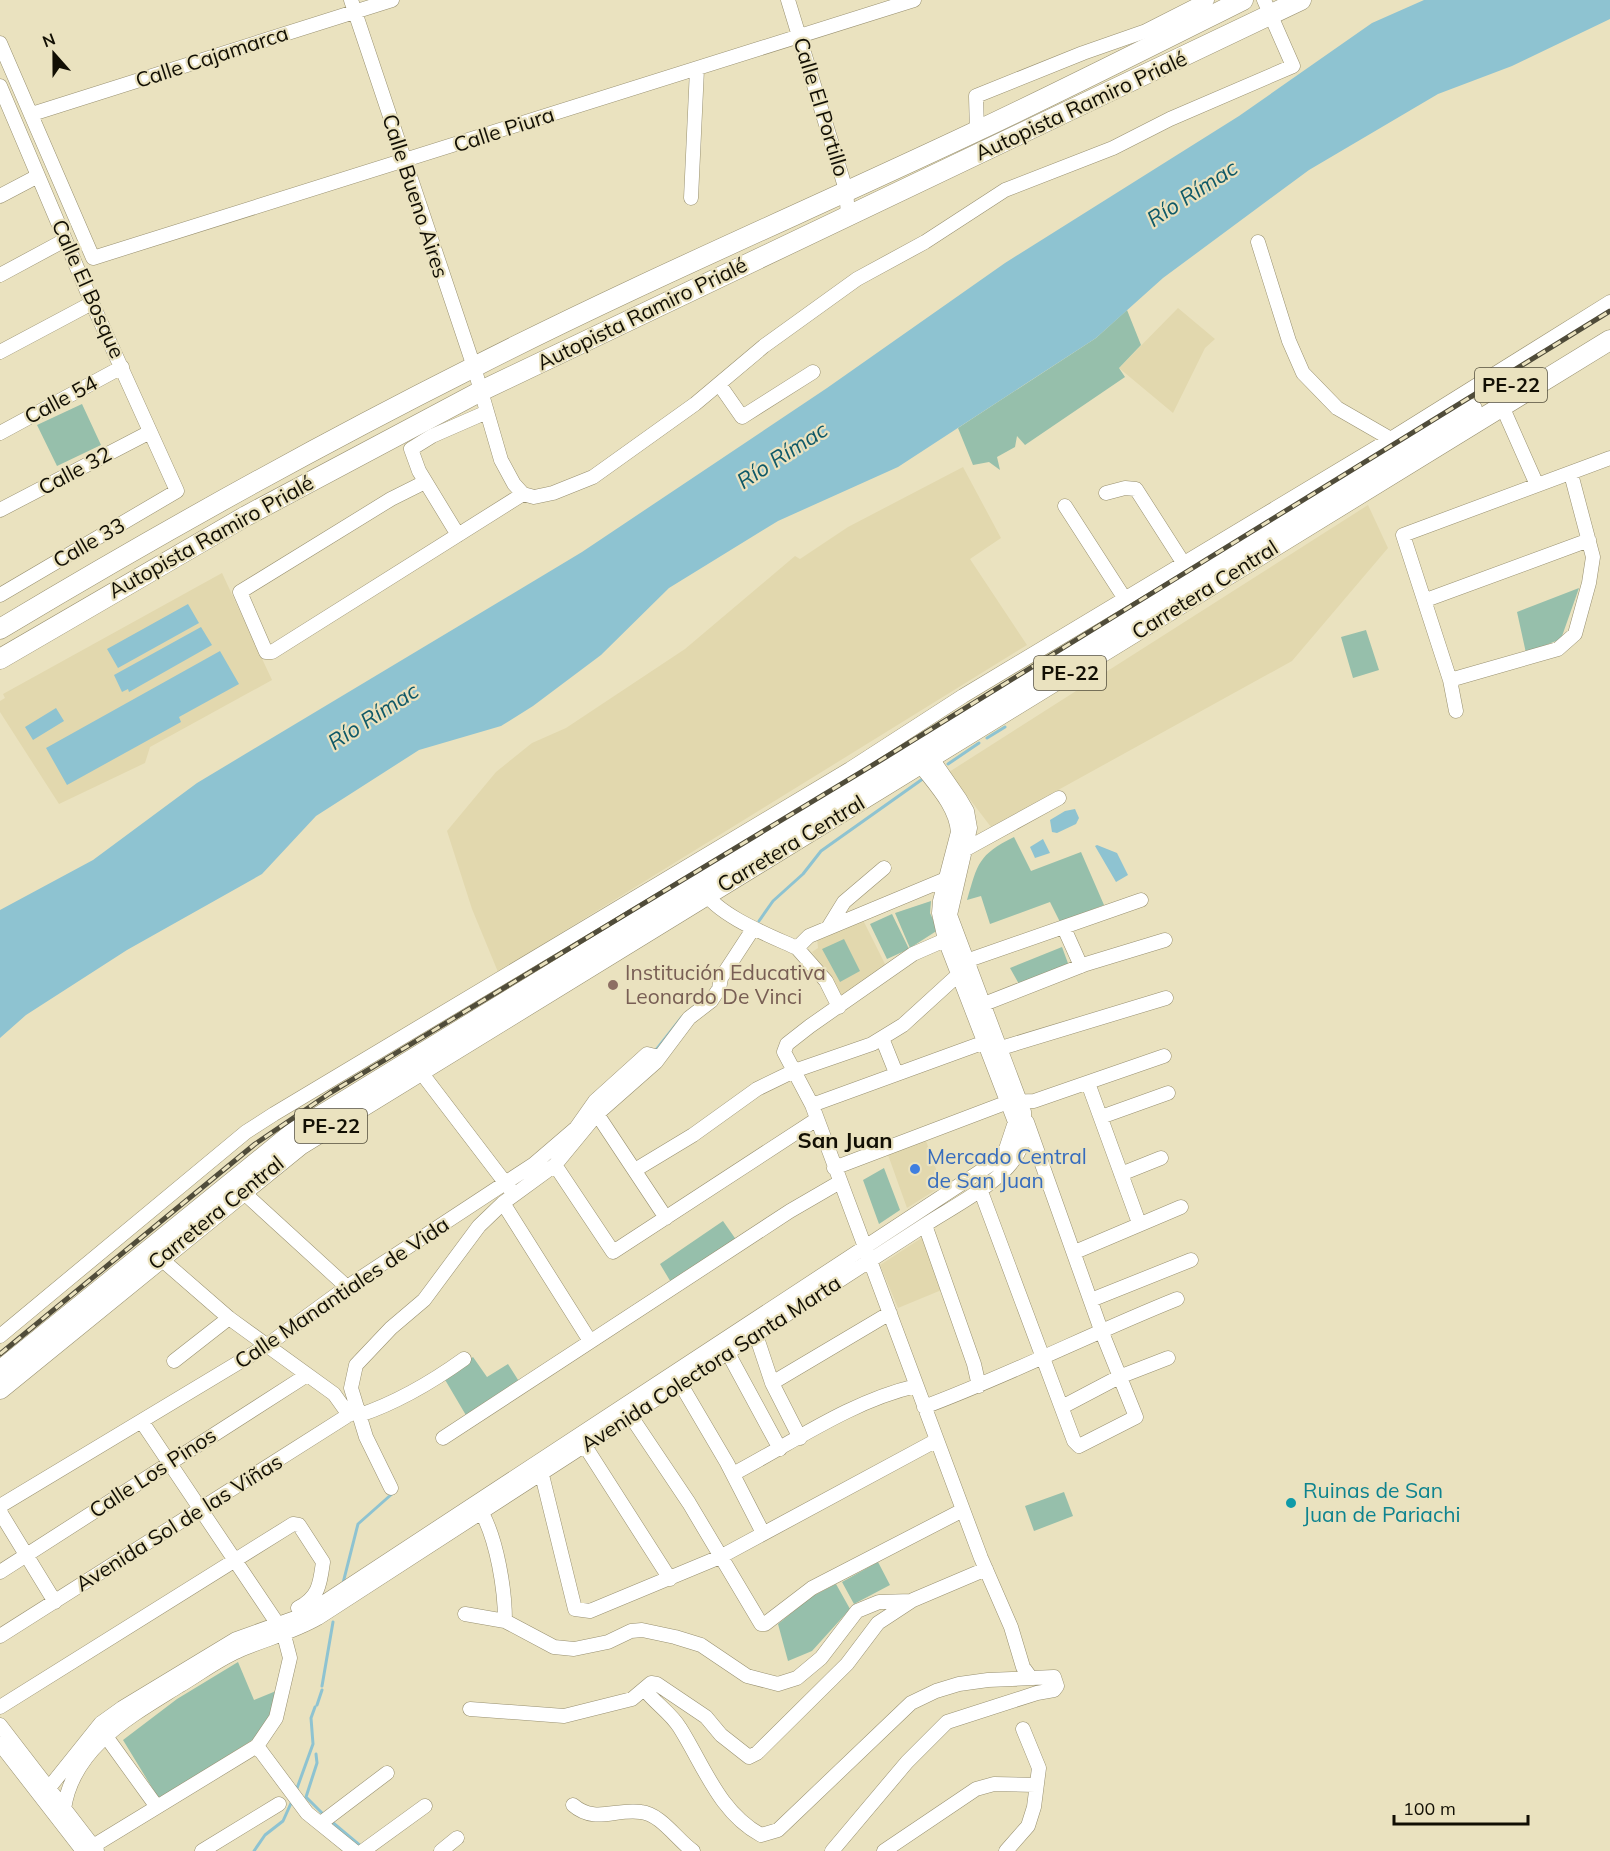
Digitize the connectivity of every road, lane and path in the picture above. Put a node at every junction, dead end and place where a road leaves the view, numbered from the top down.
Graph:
1 (392, 0) edge
2 (788, 0) edge
3 (914, 0) edge
4 (1207, 0) edge
5 (1243, 0) edge
6 (1301, 0) edge
7 (353, 6) edge
8 (1268, 7) edge
9 (800, 37) junction
10 (0, 44) edge
11 (697, 69) junction
12 (0, 86) edge
13 (32, 114) junction
14 (977, 131) junction
15 (404, 162) junction
16 (38, 176) junction
17 (846, 190) junction
18 (0, 196) edge
19 (691, 198) dead end
20 (848, 215) junction
21 (65, 240) junction
22 (1258, 242) dead end
23 (93, 258) joint
24 (0, 275) edge
25 (1610, 302) edge
26 (92, 303) junction
27 (1610, 324) edge
28 (1610, 340) edge
29 (0, 352) edge
30 (122, 367) junction
31 (474, 367) junction
32 (813, 372) dead end
33 (719, 384) junction
34 (481, 392) junction
35 (1502, 406) junction
36 (487, 412) junction
37 (150, 432) junction
38 (0, 433) edge
39 (1389, 440) junction
40 (1412, 445) junction
41 (1433, 449) junction
42 (1610, 459) edge
43 (1571, 474) junction
44 (425, 482) junction
45 (1537, 485) junction
46 (177, 491) joint
47 (1106, 493) dead end
48 (523, 494) junction
49 (1065, 506) dead end
50 (0, 510) edge
51 (458, 535) junction
52 (1589, 540) junction
53 (1184, 564) junction
54 (0, 594) edge
55 (1125, 599) junction
56 (1426, 600) junction
57 (0, 628) edge
58 (0, 659) edge
59 (1076, 660) junction
60 (1450, 680) junction
61 (1456, 711) dead end
62 (926, 761) junction
63 (1059, 798) dead end
64 (966, 849) junction
65 (884, 868) dead end
66 (946, 879) junction
67 (702, 889) junction
68 (1141, 900) dead end
69 (604, 917) junction
70 (753, 928) junction
71 (828, 928) junction
72 (1064, 928) junction
73 (613, 934) junction
74 (945, 940) junction
75 (1165, 940) dead end
76 (797, 948) junction
77 (966, 961) junction
78 (1081, 966) junction
79 (517, 970) junction
80 (959, 974) junction
81 (528, 986) junction
82 (1166, 998) dead end
83 (984, 1004) junction
84 (839, 1007) junction
85 (882, 1038) junction
86 (985, 1042) junction
87 (1001, 1048) junction
88 (1164, 1056) dead end
89 (659, 1057) junction
90 (420, 1071) junction
91 (794, 1071) junction
92 (896, 1073) junction
93 (1088, 1083) junction
94 (1168, 1093) dead end
95 (812, 1105) junction
96 (1018, 1105) junction
97 (597, 1114) junction
98 (1101, 1117) junction
99 (817, 1119) junction
100 (1161, 1158) dead end
101 (555, 1165) junction
102 (834, 1167) junction
103 (635, 1170) junction
104 (1121, 1174) junction
105 (840, 1182) junction
106 (506, 1183) junction
107 (980, 1189) junction
108 (242, 1191) junction
109 (515, 1195) junction
110 (503, 1203) junction
111 (1181, 1207) dead end
112 (666, 1218) junction
113 (1139, 1223) junction
114 (926, 1225) junction
115 (865, 1245) junction
116 (1075, 1252) junction
117 (160, 1258) junction
118 (871, 1260) junction
119 (1191, 1260) dead end
120 (347, 1287) junction
121 (1177, 1299) dead end
122 (1090, 1300) junction
123 (890, 1313) junction
124 (228, 1318) junction
125 (1101, 1330) junction
126 (756, 1335) junction
127 (0, 1336) edge
128 (591, 1341) junction
129 (266, 1346) junction
130 (728, 1353) junction
131 (1042, 1358) junction
132 (1168, 1358) dead end
133 (464, 1359) dead end
134 (174, 1361) dead end
135 (0, 1371) edge
136 (307, 1375) junction
137 (1119, 1377) junction
138 (680, 1383) junction
139 (772, 1383) junction
140 (916, 1386) junction
141 (979, 1386) junction
142 (0, 1389) edge
143 (924, 1407) junction
144 (1062, 1407) junction
145 (355, 1413) junction
146 (630, 1415) junction
147 (142, 1422) junction
148 (443, 1438) dead end
149 (800, 1438) junction
150 (937, 1440) junction
151 (585, 1446) junction
152 (780, 1449) junction
153 (170, 1463) junction
154 (733, 1474) junction
155 (542, 1475) junction
156 (391, 1488) dead end
157 (0, 1506) edge
158 (201, 1510) junction
159 (963, 1510) junction
160 (0, 1512) edge
161 (482, 1513) junction
162 (763, 1533) junction
163 (27, 1554) junction
164 (720, 1557) junction
165 (236, 1561) junction
166 (986, 1569) junction
167 (0, 1572) edge
168 (670, 1579) junction
169 (913, 1600) junction
170 (55, 1602) junction
171 (465, 1614) dead end
172 (505, 1621) junction
173 (279, 1626) junction
174 (0, 1636) edge
175 (1031, 1678) junction
176 (645, 1690) junction
177 (0, 1707) edge
178 (470, 1709) dead end
179 (0, 1725) edge
180 (1023, 1730) dead end
181 (105, 1735) junction
182 (0, 1744) edge
183 (257, 1746) junction
184 (387, 1773) dead end
185 (1035, 1785) junction
186 (48, 1789) junction
187 (279, 1804) dead end
188 (573, 1805) dead end
189 (425, 1806) dead end
190 (158, 1807) junction
191 (64, 1809) junction
192 (321, 1824) junction
193 (458, 1838) dead end
194 (346, 1849) edge
195 (90, 1850) edge
196 (202, 1851) edge
197 (363, 1851) edge
198 (441, 1851) edge
199 (693, 1851) edge
200 (832, 1851) edge
201 (884, 1851) edge
202 (1006, 1851) edge

1 - 7 street, Calle Cajamarca
2 - 9 street, Calle El Portillo
3 - 9 street, Calle Piura
4 - 14 street
5 - 14 highway, Autopista Ramiro Prialé
6 - 8 highway, Autopista Ramiro Prialé
7 - 13 street, Calle Cajamarca
7 - 15 street, Calle Bueno Aires
8 - 20 highway, Autopista Ramiro Prialé
8 - 33 street
9 - 11 street, Calle Piura
9 - 17 street, Calle El Portillo
10 - 13 street, Calle El Bosque
11 - 15 street, Calle Piura
11 - 19 street
12 - 16 street, Calle El Bosque
13 - 23 street, Calle El Bosque
14 - 17 highway, Autopista Ramiro Prialé
15 - 23 street, Calle Piura
15 - 31 street, Calle Bueno Aires
16 - 18 street
16 - 21 street, Calle El Bosque
17 - 20 street, Calle El Portillo
17 - 31 highway, Autopista Ramiro Prialé
20 - 34 highway, Autopista Ramiro Prialé
21 - 24 street
21 - 26 street, Calle El Bosque
22 - 39 street
25 - 39 street
26 - 29 street
26 - 30 street, Calle El Bosque
27 - 40 highway, Carretera Central / PE-22
28 - 35 highway, Carretera Central / PE-22
30 - 37 street, Calle El Bosque
30 - 38 street, Calle 54
31 - 34 street, Calle Bueno Aires
31 - 57 highway, Autopista Ramiro Prialé
32 - 33 street
33 - 48 street
34 - 36 street, Calle Bueno Aires
34 - 58 highway, Autopista Ramiro Prialé
35 - 41 highway, Carretera Central / PE-22
35 - 45 street
36 - 44 street
36 - 48 street, Calle Bueno Aires
37 - 46 street, Calle El Bosque
37 - 50 street, Calle 32
39 - 40 street
39 - 53 street
40 - 41 street
40 - 59 highway, Carretera Central / PE-22
41 - 59 highway, Carretera Central / PE-22
42 - 43 street
43 - 45 street
43 - 52 street
44 - 51 street
44 - 51 street
45 - 56 street
46 - 54 street, Calle 33
47 - 53 street
48 - 51 street
49 - 55 street
52 - 56 street
52 - 60 street
53 - 55 street
55 - 69 street
56 - 60 street
59 - 62 highway, Carretera Central / PE-22
59 - 67 highway, Carretera Central / PE-22
60 - 61 street
62 - 64 street, Avenida Colectora Santa Marta
62 - 66 street, Avenida Colectora Santa Marta
62 - 67 highway, Carretera Central / PE-22
63 - 64 street
64 - 77 street, Avenida Colectora Santa Marta
65 - 71 street
66 - 71 street
66 - 74 street, Avenida Colectora Santa Marta
67 - 70 street
67 - 73 highway, Carretera Central / PE-22
67 - 90 highway, Carretera Central / PE-22
68 - 72 street
69 - 73 street
69 - 79 street
70 - 76 street
70 - 89 street
71 - 76 street
72 - 77 street
72 - 78 street
73 - 81 highway, Carretera Central / PE-22
74 - 80 street, Avenida Colectora Santa Marta
74 - 84 street
75 - 78 street
76 - 84 street
77 - 83 street, Avenida Colectora Santa Marta
78 - 83 street
79 - 81 street
79 - 127 street
80 - 85 street
80 - 86 street, Avenida Colectora Santa Marta
81 - 135 highway, Carretera Central / PE-22
82 - 87 street
83 - 87 street, Avenida Colectora Santa Marta
84 - 91 street
85 - 91 street
85 - 92 street
86 - 92 street
86 - 96 street, Avenida Colectora Santa Marta
87 - 96 street, Avenida Colectora Santa Marta
88 - 93 street
89 - 97 street
89 - 106 street, Calle Manantiales de Vida
90 - 106 street
90 - 108 highway, Carretera Central / PE-22
91 - 95 street
91 - 103 street
92 - 95 street
93 - 96 street
93 - 98 street
94 - 98 street
95 - 99 street
96 - 102 street
96 - 107 street, Avenida Colectora Santa Marta
96 - 115 street, Avenida Colectora Santa Marta
96 - 116 street
97 - 101 street
97 - 103 street
98 - 104 street
99 - 102 street
99 - 112 street
100 - 104 street
101 - 109 street
101 - 112 street
102 - 105 street
103 - 112 street
104 - 113 street
105 - 115 street
105 - 128 street
106 - 109 street
106 - 120 street, Calle Manantiales de Vida
107 - 114 street, Avenida Colectora Santa Marta
107 - 131 street
108 - 117 highway, Carretera Central / PE-22
108 - 120 street
109 - 110 street
110 - 128 street
110 - 145 street
111 - 113 street
113 - 116 street
114 - 118 street, Avenida Colectora Santa Marta
114 - 141 street
115 - 118 street
115 - 173 street, Avenida Colectora Santa Marta
116 - 122 street
117 - 124 street
117 - 142 highway, Carretera Central / PE-22
118 - 123 street
118 - 126 street, Avenida Colectora Santa Marta
119 - 122 street
120 - 129 street, Calle Manantiales de Vida
121 - 125 street
122 - 125 street
123 - 139 street
123 - 140 street
124 - 129 street
124 - 134 street
125 - 131 street
125 - 137 street
126 - 130 street, Avenida Colectora Santa Marta
126 - 139 street
128 - 148 street
129 - 136 street
129 - 147 street, Calle Manantiales de Vida
130 - 138 street, Avenida Colectora Santa Marta
130 - 152 street
131 - 141 street
131 - 144 street
132 - 137 street
133 - 145 street, Avenida Sol de las Viñas
136 - 145 street
136 - 153 street, Calle Los Pinos
137 - 144 street
137 - 144 street
138 - 146 street, Avenida Colectora Santa Marta
138 - 154 street
139 - 149 street
140 - 143 street
140 - 149 street
141 - 143 street
143 - 150 street
145 - 156 street
145 - 158 street, Avenida Sol de las Viñas
146 - 151 street, Avenida Colectora Santa Marta
146 - 164 street
147 - 153 street
147 - 157 street, Calle Manantiales de Vida
149 - 152 street
150 - 159 street
150 - 162 street
151 - 155 street, Avenida Colectora Santa Marta
151 - 168 street
152 - 154 street
153 - 158 street
153 - 163 street, Calle Los Pinos
154 - 162 street
155 - 161 street, Avenida Colectora Santa Marta
155 - 168 street
158 - 165 street
158 - 170 street, Avenida Sol de las Viñas
159 - 164 street
159 - 166 street
160 - 163 street
161 - 172 street
161 - 173 street, Avenida Colectora Santa Marta
162 - 164 street
163 - 167 street, Calle Los Pinos
163 - 170 street
164 - 168 street
165 - 173 street
165 - 173 street
165 - 177 street
166 - 169 street
166 - 175 street
169 - 172 street
169 - 176 street
170 - 174 street, Avenida Sol de las Viñas
171 - 172 street
173 - 181 street, Avenida Colectora Santa Marta
173 - 183 street
173 - 186 street, Avenida Colectora Santa Marta
175 - 176 street
175 - 200 street
176 - 178 street
179 - 186 street
180 - 185 street
181 - 190 street
181 - 191 street, Avenida Colectora Santa Marta
182 - 195 street
183 - 190 street
183 - 192 street
184 - 192 street
185 - 201 street
185 - 202 street
186 - 191 street
187 - 196 street
188 - 199 street
189 - 197 street
190 - 195 street
191 - 195 street
192 - 194 street
193 - 198 street

